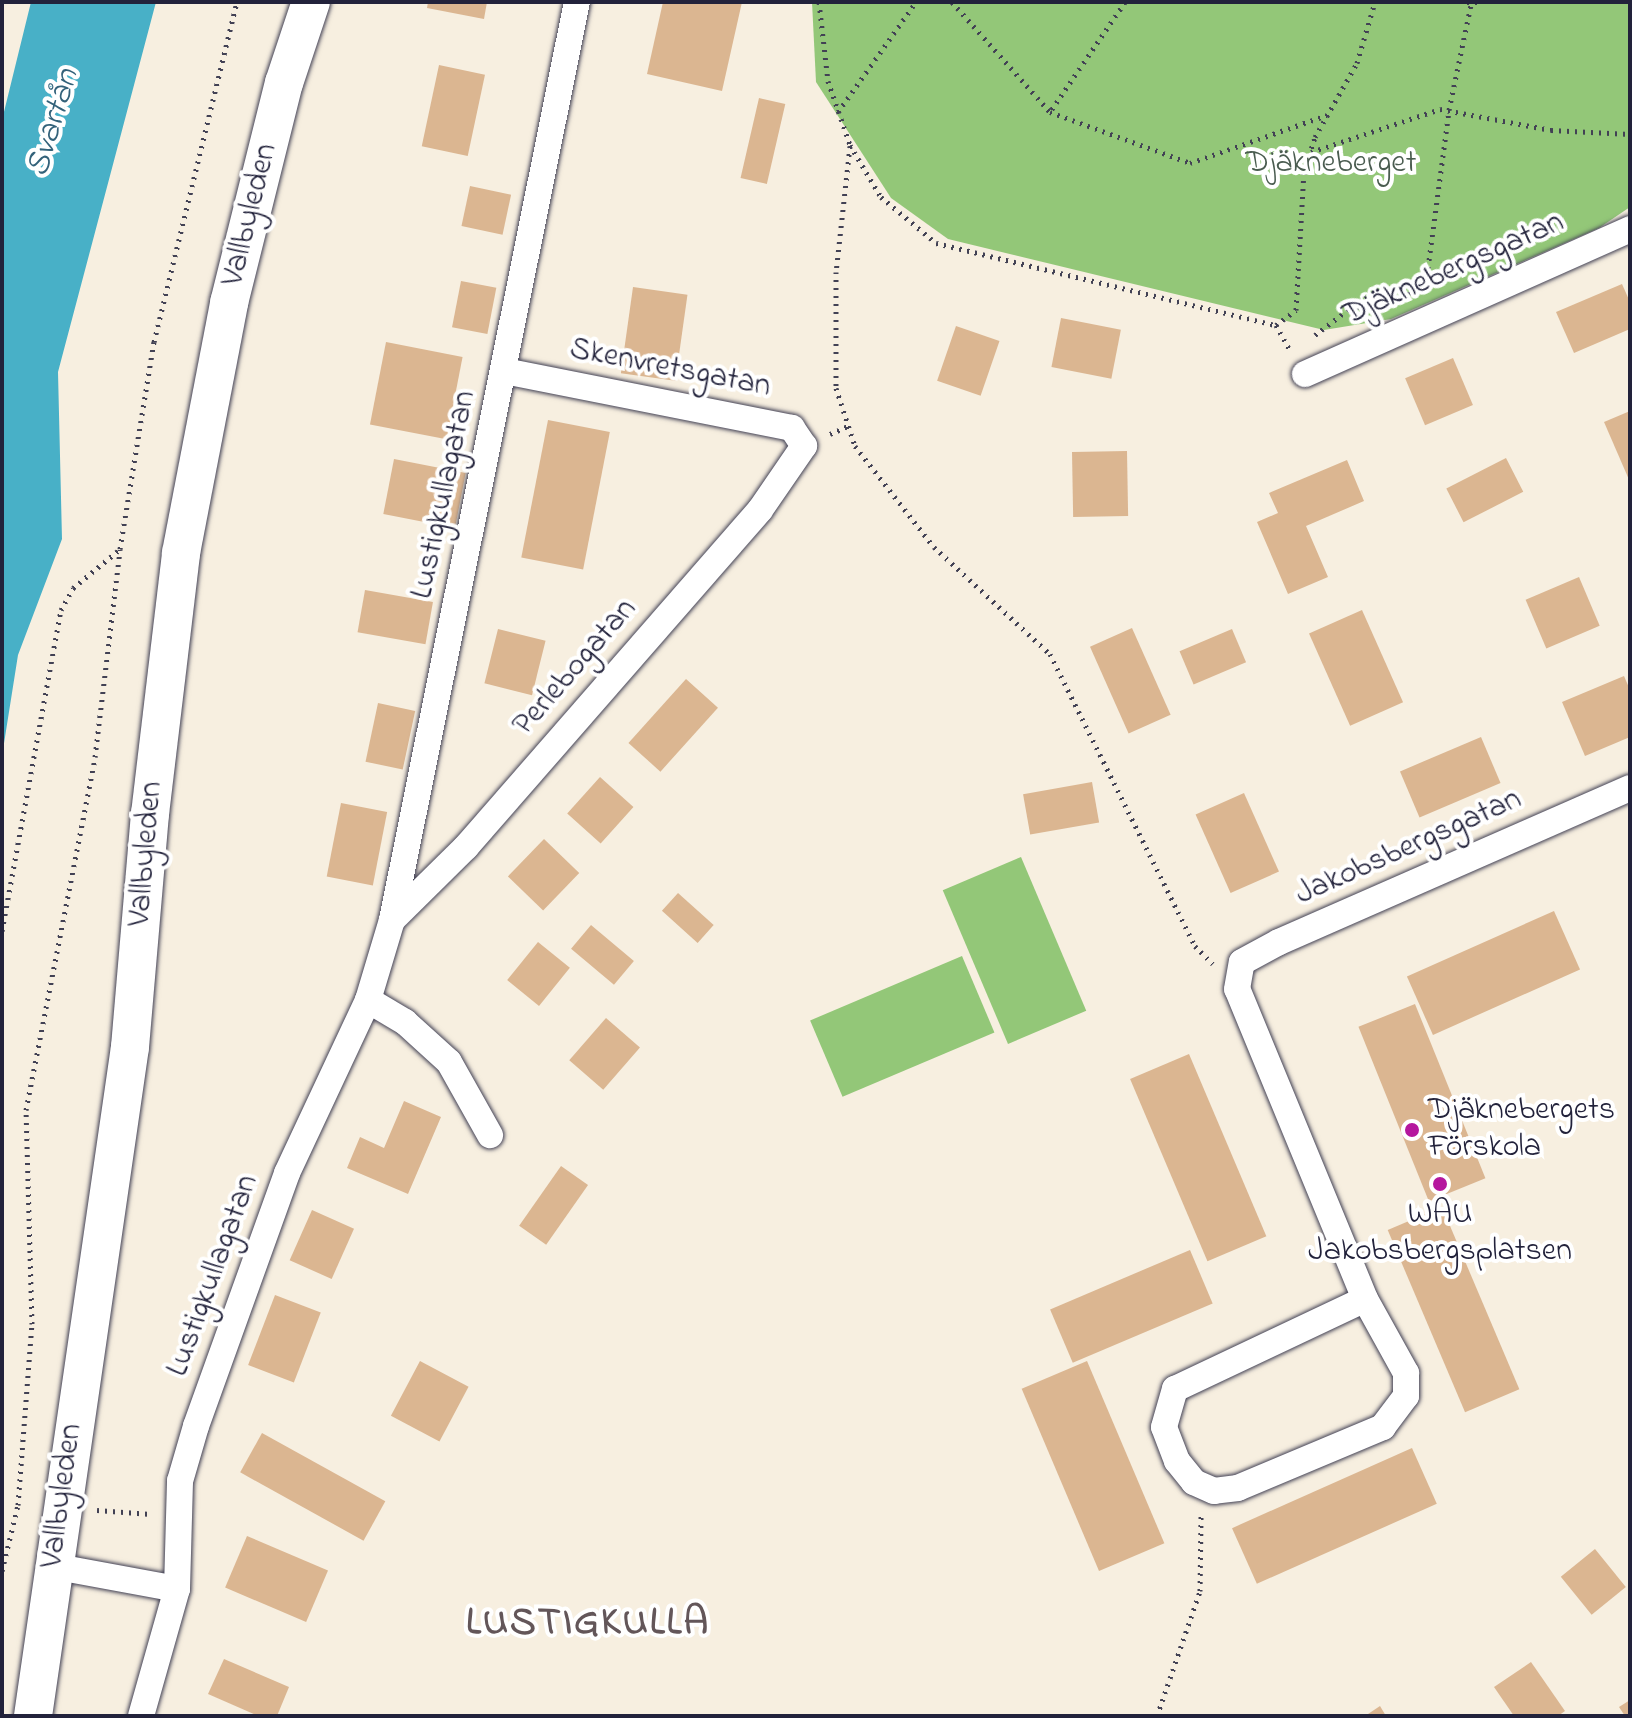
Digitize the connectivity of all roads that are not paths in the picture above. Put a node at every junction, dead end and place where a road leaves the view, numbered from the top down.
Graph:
1 (311, 2) edge
2 (577, 2) edge
3 (1630, 229) edge
4 (1299, 363) road end
5 (505, 371) junction
6 (801, 453) joint
7 (1630, 788) edge
8 (392, 920) junction
9 (368, 1000) junction
10 (490, 1135) dead end
11 (1365, 1299) junction
12 (52, 1566) junction
13 (177, 1589) junction
14 (33, 1716) edge
15 (141, 1716) edge

1 - 12 main road, Vallbyleden
2 - 5 street, Lustigkullagatan
3 - 4 street, Djäknebergsgatan
5 - 6 street, Skenvretsgatan
5 - 8 street, Lustigkullagatan
6 - 8 street, Perlebogatan
7 - 11 street, Jakobsbergsgatan
8 - 9 street, Lustigkullagatan
9 - 10 street
9 - 13 street, Lustigkullagatan
11 - 11 street
12 - 13 street
12 - 14 main road, Vallbyleden
13 - 15 street, Lustigkullagatan

